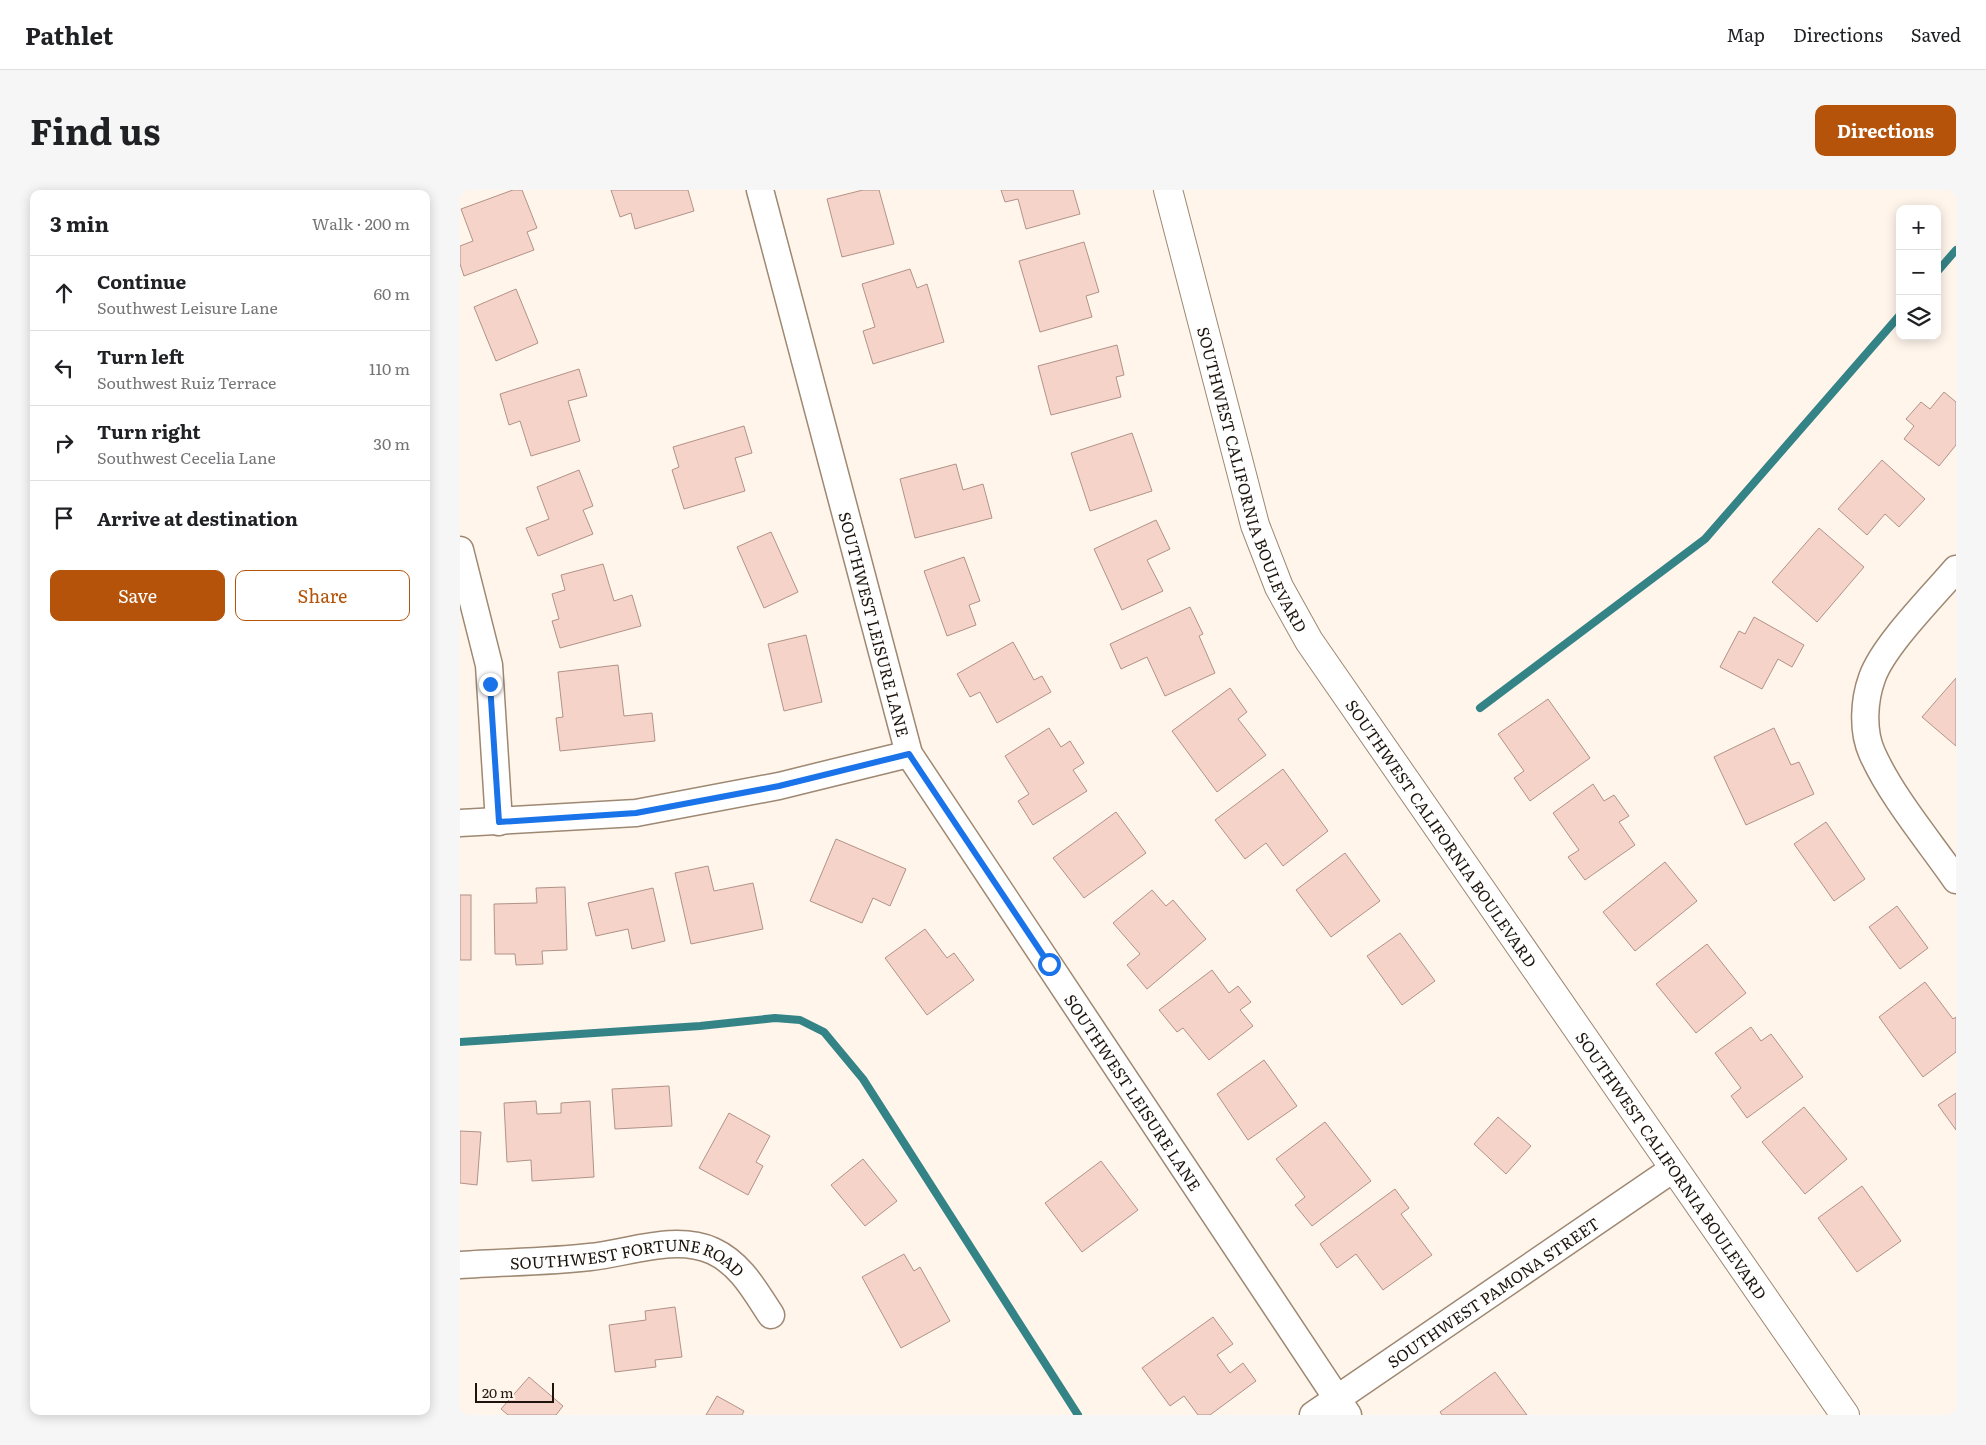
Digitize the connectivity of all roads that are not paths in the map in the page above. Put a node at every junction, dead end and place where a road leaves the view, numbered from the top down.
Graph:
1 (760, 190) edge
2 (1168, 190) edge
3 (460, 550) edge
4 (1956, 570) edge
5 (909, 754) junction
6 (499, 822) junction
7 (460, 823) edge
8 (1956, 880) edge
9 (1673, 1169) junction
10 (460, 1264) edge
11 (771, 1315) dead end
12 (1342, 1406) edge
13 (1313, 1415) edge
14 (1845, 1415) edge

1 - 5 street, SOUTHWEST LEISURE LANE
2 - 9 street, SOUTHWEST CALIFORNIA BOULEVARD
3 - 6 street
4 - 8 street
5 - 6 street
5 - 12 street, SOUTHWEST LEISURE LANE
6 - 7 street
9 - 12 street, SOUTHWEST PAMONA STREET
9 - 14 street, SOUTHWEST CALIFORNIA BOULEVARD
10 - 11 street, SOUTHWEST FORTUNE ROAD
12 - 13 street, SOUTHWEST PAMONA STREET

